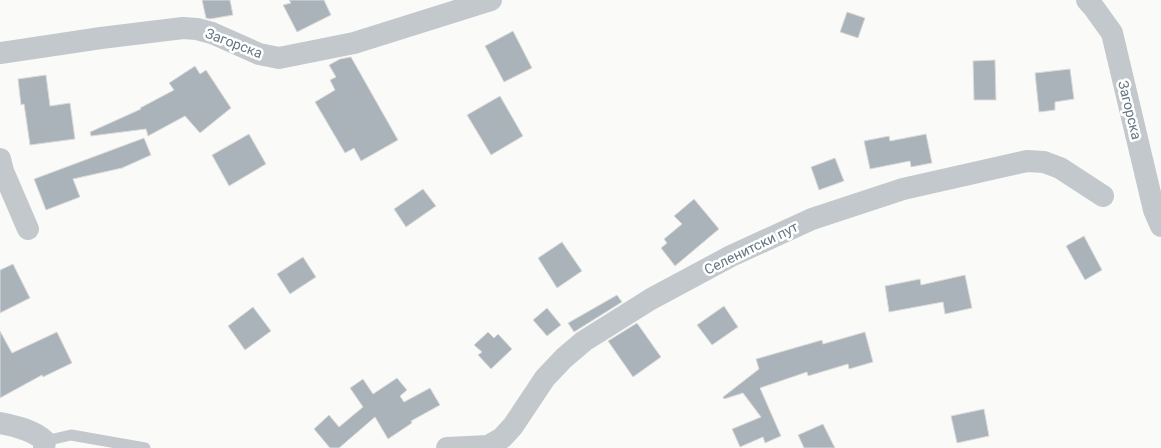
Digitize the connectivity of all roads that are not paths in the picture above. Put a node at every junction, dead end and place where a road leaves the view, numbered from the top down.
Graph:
1 (491, 0) edge
2 (1086, 0) edge
3 (0, 53) edge
4 (0, 159) edge
5 (1103, 196) dead end
6 (1161, 226) edge
7 (28, 230) dead end
8 (0, 423) edge
9 (45, 444) edge
10 (145, 448) edge
11 (447, 448) edge

1 - 3 street, Загорска
2 - 6 street, Загорска
4 - 7 street
5 - 11 street, Селенитски пут
8 - 9 street
9 - 10 lane

